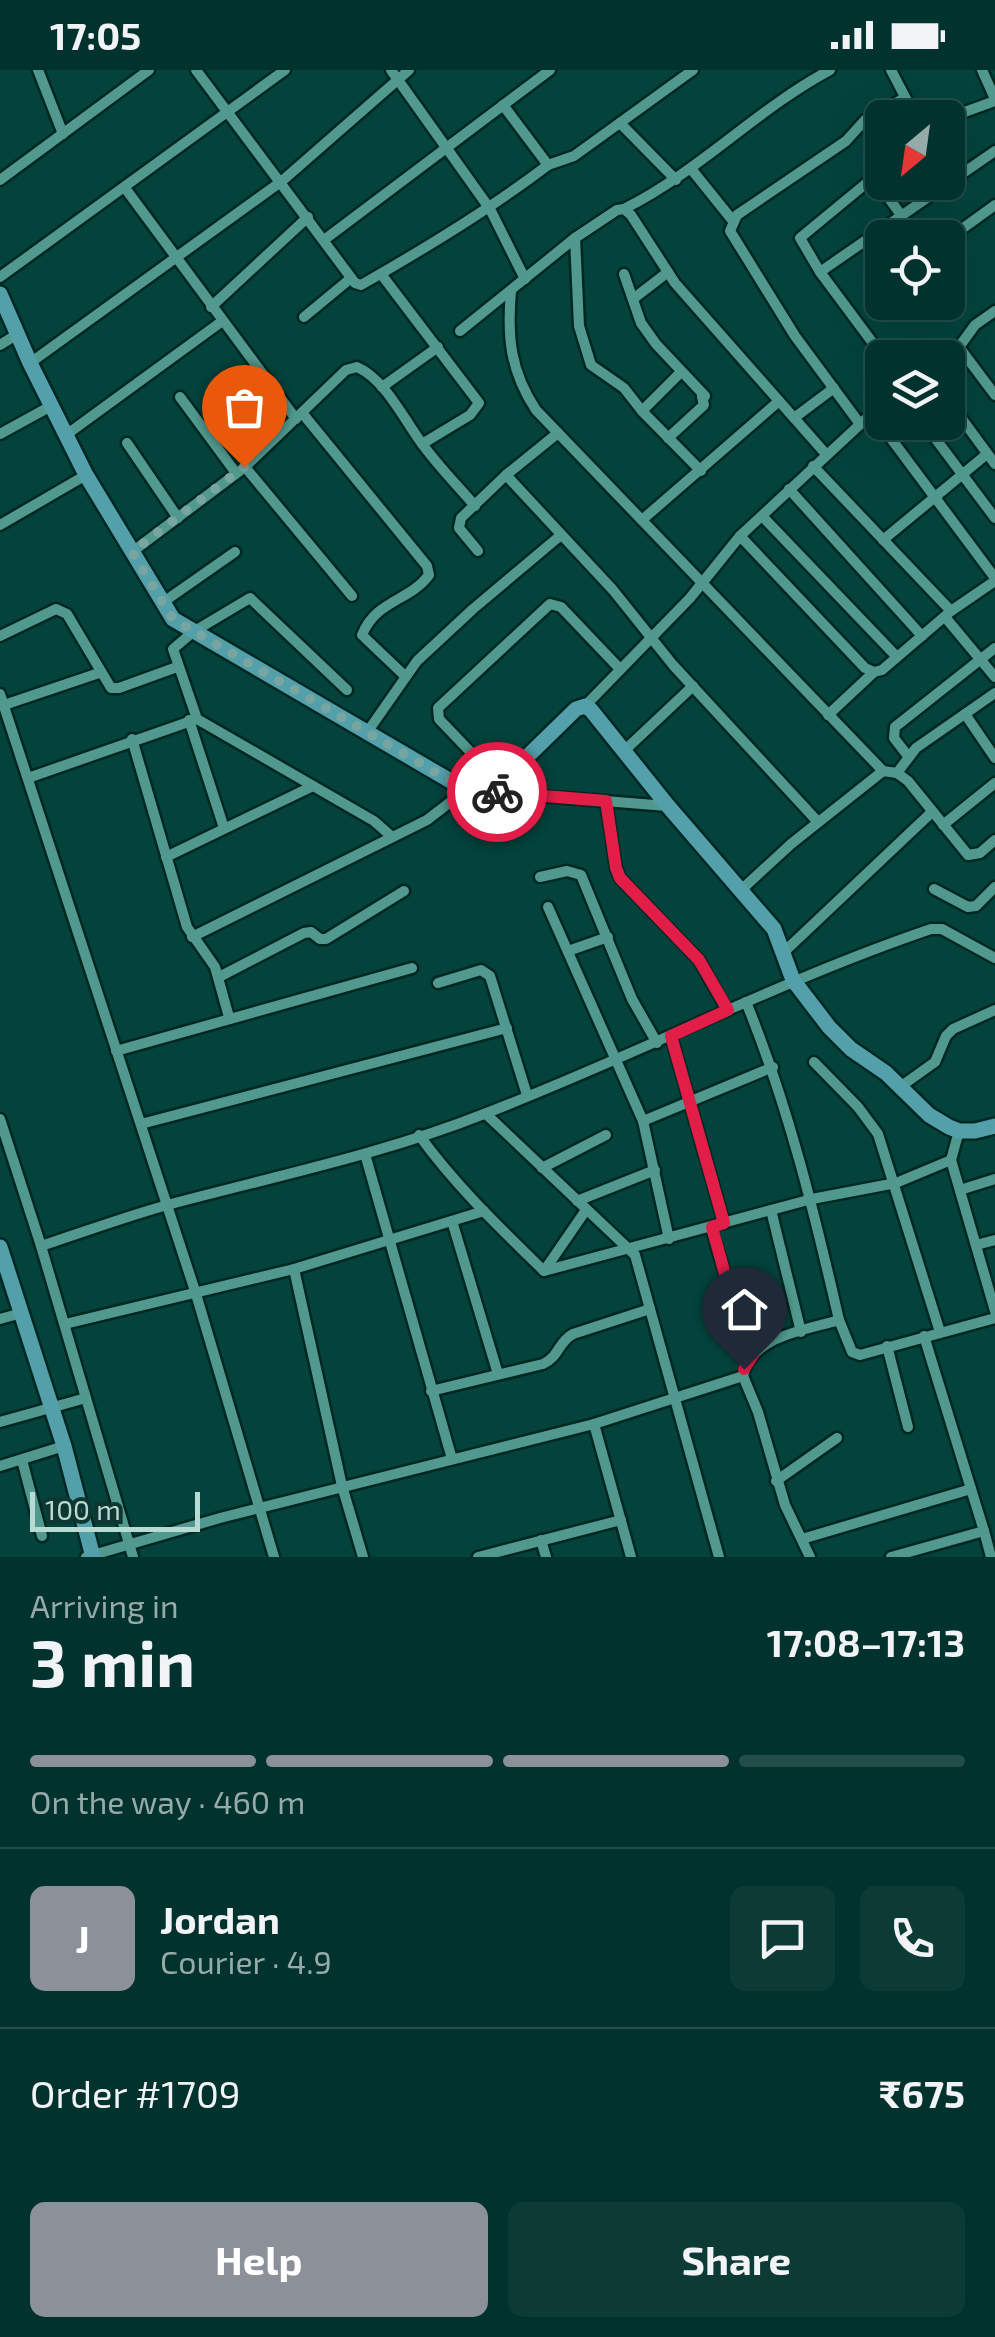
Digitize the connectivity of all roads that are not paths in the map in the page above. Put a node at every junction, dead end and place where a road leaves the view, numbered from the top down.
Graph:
1 (38, 70) edge
2 (149, 70) edge
3 (196, 70) edge
4 (285, 70) edge
5 (409, 70) edge
6 (550, 70) edge
7 (693, 70) edge
8 (830, 70) edge
9 (891, 70) edge
10 (982, 70) edge
11 (394, 75) edge
12 (905, 98) joint
13 (995, 100) edge
14 (503, 105) junction
15 (965, 111) edge
16 (228, 113) junction
17 (620, 123) junction
18 (63, 134) junction
19 (445, 148) junction
20 (995, 151) edge
21 (548, 165) junction
22 (692, 170) junction
23 (0, 180) edge
24 (676, 180) junction
25 (282, 181) junction
26 (125, 188) junction
27 (995, 205) edge
28 (490, 209) junction
29 (624, 210) junction
30 (901, 215) junction
31 (308, 217) junction
32 (732, 221) junction
33 (965, 227) edge
34 (575, 238) junction
35 (324, 240) junction
36 (178, 258) junction
37 (668, 272) junction
38 (820, 272) junction
39 (381, 274) junction
40 (624, 274) dead end
41 (0, 277) edge
42 (350, 279) junction
43 (525, 279) junction
44 (510, 291) junction
45 (0, 294) edge
46 (633, 299) junction
47 (211, 307) junction
48 (995, 311) edge
49 (304, 317) dead end
50 (221, 322) junction
51 (460, 332) dead end
52 (16, 335) junction
53 (871, 340) edge
54 (964, 340) edge
55 (0, 344) edge
56 (438, 347) junction
57 (965, 355) edge
58 (30, 363) junction
59 (681, 372) junction
60 (382, 388) junction
61 (834, 388) junction
62 (995, 395) edge
63 (180, 396) dead end
64 (779, 401) junction
65 (51, 406) junction
66 (642, 411) junction
67 (300, 417) junction
68 (794, 418) junction
69 (865, 419) edge
70 (860, 424) junction
71 (965, 424) edge
72 (558, 433) junction
73 (0, 434) edge
74 (66, 435) junction
75 (668, 438) junction
76 (892, 440) edge
77 (936, 440) edge
78 (127, 443) dead end
79 (422, 444) junction
80 (825, 454) junction
81 (987, 454) junction
82 (995, 464) edge
83 (813, 466) junction
84 (240, 470) junction
85 (701, 471) junction
86 (962, 474) junction
87 (86, 475) junction
88 (506, 475) junction
89 (789, 490) junction
90 (935, 497) junction
91 (476, 506) junction
92 (762, 516) junction
93 (178, 518) junction
94 (995, 518) edge
95 (642, 520) junction
96 (0, 525) edge
97 (562, 535) junction
98 (740, 536) junction
99 (883, 540) junction
100 (478, 551) dead end
101 (132, 552) junction
102 (234, 552) dead end
103 (995, 580) edge
104 (702, 582) junction
105 (352, 596) dead end
106 (162, 603) junction
107 (948, 614) junction
108 (192, 632) junction
109 (0, 636) edge
110 (922, 636) junction
111 (650, 637) junction
112 (995, 648) edge
113 (898, 656) junction
114 (980, 659) junction
115 (176, 666) junction
116 (620, 668) junction
117 (874, 672) junction
118 (100, 673) junction
119 (404, 676) junction
120 (995, 677) edge
121 (692, 686) junction
122 (347, 690) dead end
123 (994, 694) edge
124 (2, 699) edge
125 (584, 706) junction
126 (965, 714) junction
127 (828, 715) junction
128 (193, 719) junction
129 (368, 732) junction
130 (132, 739) junction
131 (624, 751) junction
132 (908, 756) junction
133 (995, 758) edge
134 (883, 772) junction
135 (897, 774) junction
136 (28, 778) junction
137 (995, 782) edge
138 (313, 786) junction
139 (496, 788) junction
140 (466, 790) junction
141 (606, 801) junction
142 (668, 806) junction
143 (932, 812) junction
144 (818, 822) junction
145 (942, 825) junction
146 (224, 828) junction
147 (391, 836) junction
148 (995, 840) edge
149 (166, 857) junction
150 (540, 876) dead end
151 (995, 887) edge
152 (934, 888) dead end
153 (741, 890) junction
154 (404, 891) dead end
155 (548, 907) dead end
156 (192, 937) junction
157 (608, 937) junction
158 (568, 951) junction
159 (784, 951) junction
160 (995, 958) edge
161 (412, 968) dead end
162 (219, 977) junction
163 (793, 980) junction
164 (438, 984) dead end
165 (746, 1002) junction
166 (728, 1010) junction
167 (995, 1010) edge
168 (230, 1016) junction
169 (506, 1028) junction
170 (671, 1036) junction
171 (657, 1042) junction
172 (116, 1050) junction
173 (618, 1059) junction
174 (814, 1062) dead end
175 (773, 1067) junction
176 (900, 1086) junction
177 (527, 1095) junction
178 (689, 1100) junction
179 (486, 1114) junction
180 (0, 1119) edge
181 (643, 1121) junction
182 (141, 1124) junction
183 (995, 1126) edge
184 (960, 1131) junction
185 (606, 1135) dead end
186 (419, 1136) junction
187 (365, 1154) junction
188 (951, 1160) junction
189 (542, 1168) junction
190 (654, 1170) junction
191 (995, 1179) edge
192 (896, 1183) junction
193 (960, 1190) junction
194 (812, 1198) junction
195 (581, 1205) junction
196 (166, 1206) junction
197 (771, 1210) junction
198 (484, 1211) junction
199 (452, 1221) junction
200 (724, 1223) junction
201 (712, 1227) junction
202 (389, 1239) junction
203 (669, 1239) junction
204 (995, 1240) edge
205 (42, 1246) junction
206 (976, 1246) junction
207 (0, 1247) edge
208 (629, 1250) junction
209 (294, 1269) junction
210 (544, 1271) junction
211 (196, 1294) junction
212 (650, 1310) junction
213 (22, 1313) junction
214 (995, 1315) edge
215 (0, 1319) edge
216 (839, 1320) junction
217 (65, 1324) junction
218 (802, 1332) junction
219 (940, 1332) junction
220 (924, 1336) junction
221 (887, 1346) junction
222 (753, 1355) junction
223 (498, 1374) junction
224 (743, 1376) junction
225 (432, 1390) junction
226 (673, 1396) junction
227 (86, 1398) junction
228 (51, 1408) junction
229 (0, 1422) edge
230 (594, 1424) junction
231 (908, 1427) dead end
232 (837, 1438) dead end
233 (64, 1446) junction
234 (452, 1459) junction
235 (22, 1460) junction
236 (0, 1466) edge
237 (776, 1481) junction
238 (342, 1486) junction
239 (971, 1489) junction
240 (261, 1508) junction
241 (621, 1520) junction
242 (984, 1531) junction
243 (42, 1536) dead end
244 (802, 1539) junction
245 (541, 1540) junction
246 (131, 1551) edge
247 (90, 1556) edge
248 (274, 1557) edge
249 (363, 1557) edge
250 (478, 1557) edge
251 (546, 1557) edge
252 (631, 1557) edge
253 (720, 1557) edge
254 (810, 1557) edge
255 (891, 1557) edge
256 (991, 1557) edge

1 - 18 street
2 - 18 street
3 - 16 street
4 - 16 street
5 - 11 street
6 - 14 street
7 - 17 street
8 - 22 street
9 - 12 street
10 - 13 street
11 - 19 street
11 - 25 street
12 - 32 street
13 - 15 street
14 - 19 street
14 - 21 street
16 - 25 street
16 - 26 street
17 - 21 street
17 - 24 street
18 - 23 street
19 - 28 street
19 - 35 street
20 - 30 street
21 - 28 street
22 - 24 street
22 - 32 street
24 - 29 street
25 - 31 street
25 - 36 street
26 - 36 street
26 - 41 street
27 - 33 street
28 - 39 street
28 - 43 street
29 - 34 street
29 - 37 street
30 - 38 street
30 - 38 street
31 - 35 street
31 - 47 street
32 - 61 street
34 - 43 street
34 - 66 street
35 - 42 street
36 - 47 street
36 - 58 street
37 - 46 street
37 - 64 street
38 - 53 street
39 - 42 street
39 - 56 street
40 - 46 street
42 - 49 street
43 - 44 street
44 - 51 street
44 - 72 street
45 - 52 street
46 - 59 street
47 - 50 street
48 - 54 street
50 - 67 street
50 - 74 street
52 - 55 street
52 - 58 street
56 - 60 street
56 - 79 street
57 - 62 street
58 - 65 street
59 - 66 street
59 - 75 street
60 - 67 street
60 - 79 street
61 - 68 street
61 - 70 street
63 - 84 street
64 - 68 street
64 - 85 street
65 - 73 street
65 - 74 street
66 - 75 street
67 - 84 street
67 - 119 street
68 - 80 street
69 - 70 street
70 - 80 street
71 - 81 street
72 - 88 street
72 - 95 street
74 - 87 street
75 - 85 street
76 - 90 street
77 - 86 street
78 - 93 street
79 - 91 street
80 - 83 street
81 - 82 street
81 - 86 street
83 - 89 street
83 - 99 street
84 - 93 street
84 - 105 street
85 - 95 street
86 - 90 street
86 - 94 street
87 - 96 street
87 - 101 street
88 - 91 street
88 - 97 street
89 - 92 street
89 - 110 street
90 - 99 street
90 - 103 street
91 - 100 street
92 - 98 street
92 - 113 street
93 - 101 street
95 - 104 street
97 - 111 street
97 - 119 street
98 - 104 street
98 - 117 street
99 - 107 street
101 - 106 street
102 - 106 street
103 - 107 street
104 - 111 street
104 - 127 street
106 - 108 street
107 - 110 street
107 - 114 street
108 - 115 street
108 - 122 street
108 - 129 street
109 - 118 street
110 - 113 street
111 - 116 street
111 - 121 street
112 - 114 street
113 - 117 street
114 - 120 street
114 - 132 street
115 - 118 street
115 - 128 street
116 - 125 street
116 - 139 street
117 - 127 street
118 - 124 street
119 - 129 street
121 - 131 street
121 - 144 street
123 - 126 street
124 - 136 street
125 - 131 street
125 - 139 street
126 - 132 street
126 - 133 street
127 - 134 street
128 - 130 street
128 - 138 street
128 - 146 street
129 - 140 street
130 - 136 street
130 - 149 street
131 - 142 street
132 - 135 street
134 - 135 street
134 - 144 street
135 - 143 street
136 - 172 street
137 - 145 street
138 - 146 street
138 - 147 street
139 - 140 street
139 - 141 street
140 - 147 street
141 - 142 street
141 - 166 street
142 - 153 street
143 - 145 street
143 - 159 street
144 - 153 street
145 - 148 street
146 - 149 street
147 - 156 street
149 - 156 street
150 - 157 street
151 - 152 street
153 - 159 street
154 - 162 street
155 - 158 street
156 - 162 street
157 - 158 street
157 - 171 street
158 - 173 street
159 - 163 street
160 - 163 street
161 - 168 street
162 - 168 street
163 - 165 street
163 - 176 street
164 - 169 street
165 - 166 street
165 - 175 street
166 - 170 street
167 - 176 street
168 - 172 street
169 - 177 street
169 - 182 street
170 - 171 street
170 - 178 street
171 - 173 street
172 - 182 street
173 - 177 street
173 - 181 street
174 - 192 street
175 - 178 street
175 - 194 street
176 - 184 street
177 - 179 street
178 - 181 street
178 - 200 street
179 - 186 street
179 - 189 street
180 - 205 street
181 - 190 street
182 - 196 street
183 - 184 street
184 - 188 street
185 - 189 street
186 - 187 street
186 - 198 street
187 - 196 street
187 - 202 street
188 - 192 street
188 - 193 street
189 - 195 street
190 - 195 street
190 - 203 street
191 - 193 street
192 - 194 street
192 - 219 street
193 - 206 street
194 - 197 street
194 - 216 street
195 - 208 street
195 - 210 street
196 - 205 street
196 - 211 street
197 - 200 street
197 - 218 street
198 - 199 street
198 - 210 street
199 - 202 street
199 - 223 street
200 - 201 street
201 - 203 street
201 - 222 street
202 - 209 street
202 - 225 street
203 - 208 street
204 - 206 street
205 - 217 street
206 - 214 street
207 - 213 street
208 - 210 street
208 - 212 street
209 - 211 street
209 - 238 street
211 - 217 street
211 - 240 street
212 - 223 street
212 - 226 street
213 - 215 street
213 - 228 street
214 - 219 street
216 - 218 street
216 - 221 street
217 - 227 street
218 - 222 street
219 - 220 street
220 - 221 street
220 - 239 street
221 - 231 street
222 - 224 street
223 - 225 street
224 - 226 street
224 - 237 street
225 - 234 street
226 - 230 street
226 - 253 street
227 - 228 street
227 - 246 street
228 - 229 street
228 - 233 street
230 - 234 street
230 - 241 street
232 - 237 street
233 - 235 street
233 - 247 street
234 - 238 street
235 - 236 street
235 - 243 street
237 - 244 street
238 - 240 street
238 - 249 street
239 - 242 street
239 - 244 street
240 - 246 street
240 - 248 street
241 - 245 street
241 - 252 street
242 - 255 street
242 - 256 street
244 - 254 street
245 - 250 street
245 - 251 street
246 - 247 street

